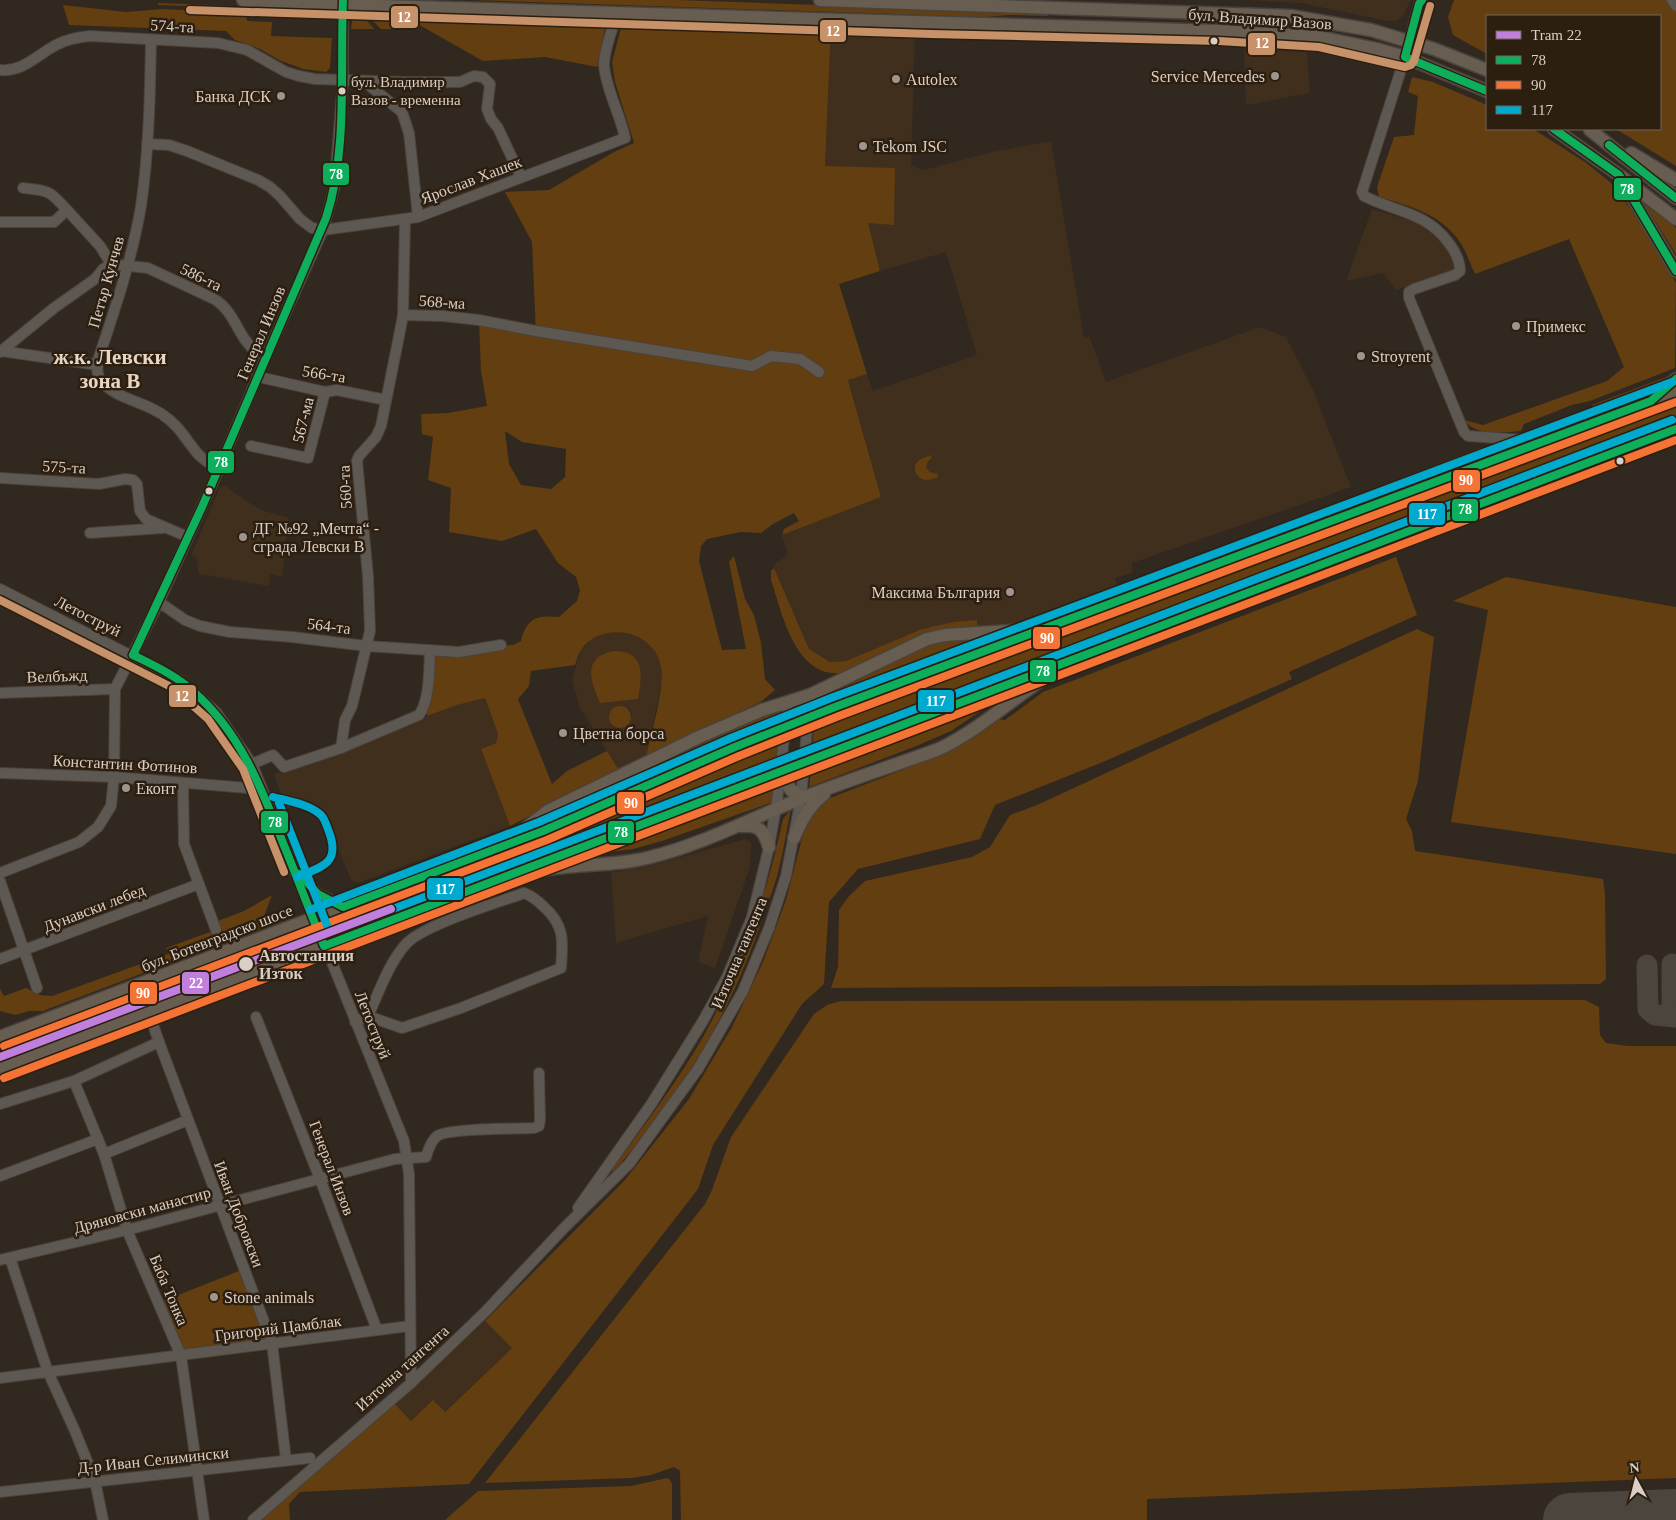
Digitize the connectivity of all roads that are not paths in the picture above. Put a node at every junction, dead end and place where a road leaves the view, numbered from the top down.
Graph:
1 (243, 0) edge
2 (820, 0) edge
3 (1422, 0) edge
4 (1672, 0) edge
5 (343, 2) edge
6 (1676, 6) edge
7 (614, 23) dead end
8 (151, 40) junction
9 (1409, 42) junction
10 (1404, 57) junction
11 (0, 70) edge
12 (1486, 70) edge
13 (342, 80) junction
14 (365, 82) junction
15 (1486, 91) edge
16 (1555, 130) edge
17 (1591, 130) edge
18 (1592, 130) edge
19 (147, 144) junction
20 (1620, 175) junction
21 (522, 176) junction
22 (1676, 180) edge
23 (23, 188) dead end
24 (1676, 198) edge
25 (67, 210) junction
26 (418, 217) junction
27 (1676, 219) edge
28 (405, 220) junction
29 (0, 222) edge
30 (323, 230) junction
31 (111, 264) junction
32 (129, 264) junction
33 (1676, 271) edge
34 (402, 315) junction
35 (0, 352) edge
36 (266, 356) junction
37 (98, 365) junction
38 (819, 372) dead end
39 (259, 376) junction
40 (1676, 379) edge
41 (1676, 390) edge
42 (326, 392) junction
43 (386, 400) junction
44 (1651, 401) junction
45 (1676, 429) edge
46 (1544, 441) junction
47 (251, 446) dead end
48 (218, 469) junction
49 (0, 478) edge
50 (167, 528) junction
51 (90, 533) dead end
52 (188, 537) junction
53 (0, 589) edge
54 (159, 602) junction
55 (1085, 614) junction
56 (501, 645) dead end
57 (366, 646) junction
58 (430, 650) junction
59 (132, 655) junction
60 (1074, 659) junction
61 (115, 689) junction
62 (0, 693) edge
63 (810, 695) junction
64 (788, 702) junction
65 (341, 748) junction
66 (252, 764) junction
67 (782, 771) junction
68 (0, 773) edge
69 (114, 777) junction
70 (183, 783) junction
71 (248, 788) dead end
72 (832, 788) junction
73 (801, 798) junction
74 (776, 809) junction
75 (737, 826) junction
76 (794, 838) junction
77 (502, 846) junction
78 (769, 848) junction
79 (294, 868) junction
80 (0, 873) edge
81 (0, 881) edge
82 (493, 882) junction
83 (199, 884) junction
84 (343, 907) junction
85 (314, 918) junction
86 (216, 930) dead end
87 (324, 946) junction
88 (25, 950) junction
89 (0, 959) edge
90 (37, 988) dead end
91 (149, 1013) junction
92 (368, 1016) junction
93 (256, 1017) dead end
94 (356, 1022) junction
95 (0, 1037) edge
96 (158, 1042) junction
97 (0, 1069) edge
98 (539, 1073) dead end
99 (74, 1081) junction
100 (0, 1104) edge
101 (188, 1120) junction
102 (98, 1140) junction
103 (104, 1154) junction
104 (407, 1157) junction
105 (0, 1176) edge
106 (320, 1179) junction
107 (220, 1205) junction
108 (563, 1229) junction
109 (127, 1230) junction
110 (5, 1259) edge
111 (410, 1326) junction
112 (377, 1330) junction
113 (272, 1344) junction
114 (181, 1356) junction
115 (48, 1372) junction
116 (0, 1378) edge
117 (411, 1382) junction
118 (310, 1458) dead end
119 (286, 1460) junction
120 (197, 1471) junction
121 (95, 1481) junction
122 (0, 1492) edge
123 (103, 1520) edge
124 (204, 1520) edge
125 (253, 1520) edge

1 - 5 main road, бул. Владимир Вазов
2 - 9 main road, бул. Владимир Вазов
3 - 9 street
4 - 6 street
5 - 10 main road, бул. Владимир Вазов
5 - 13 street, Генерал Инзов
7 - 21 street, Ярослав Хашек
8 - 11 street, 574-та
8 - 13 street, 574-та
8 - 19 street, Петър Кунчев
9 - 10 street
9 - 12 main road, бул. Владимир Вазов
10 - 15 main road, бул. Владимир Вазов
10 - 46 street
13 - 14 street, 574-та
13 - 30 street, Генерал Инзов
14 - 21 street, 574-та
14 - 26 street
16 - 20 main road
17 - 24 main road
18 - 22 main road
19 - 30 street
19 - 32 street, Петър Кунчев
20 - 27 main road
20 - 33 main road
21 - 26 street, Ярослав Хашек
23 - 25 street
25 - 29 street
25 - 31 street
26 - 28 street, Ярослав Хашек
28 - 30 street, Ярослав Хашек
28 - 34 street, 560-та
30 - 36 street, Генерал Инзов
31 - 32 street, 586-та
31 - 35 street
32 - 36 street, 586-та
32 - 37 street, Петър Кунчев
34 - 38 street, 568-ма
34 - 43 street, 560-та
35 - 37 street
36 - 39 street, Генерал Инзов
37 - 48 street
39 - 42 street, 566-та
39 - 48 street, Генерал Инзов
40 - 44 main road
41 - 44 main road, бул. Ботевградско шосе
42 - 43 street, 566-та
42 - 47 street, 567-ма
43 - 57 street, 560-та
44 - 46 main road, бул. Ботевградско шосе
45 - 60 main road
46 - 55 main road, бул. Ботевградско шосе
48 - 52 street, Генерал Инзов
49 - 50 street, 575-та
50 - 51 street
50 - 52 street
52 - 54 street, Генерал Инзов
53 - 59 street, Летоструй
54 - 57 street, 564-та
54 - 59 street, Генерал Инзов
55 - 63 main road
55 - 77 main road, бул. Ботевградско шосе, bridge
56 - 58 street, 564-та
57 - 58 street, 564-та
57 - 65 street, 560-та
58 - 65 street
59 - 61 street, Генерал Инзов
59 - 66 street, Летоструй
60 - 72 main road
60 - 82 main road, bridge
61 - 62 street, Велбъжд
61 - 69 street
63 - 64 main road
63 - 73 street, Източна тангента
64 - 67 street, Източна тангента
64 - 77 main road
65 - 66 street
66 - 79 street, Летоструй
67 - 73 main road
67 - 74 street, Източна тангента
68 - 69 street, Константин Фотинов
69 - 70 street, Константин Фотинов
69 - 80 street
70 - 71 street, Константин Фотинов
70 - 83 street
72 - 73 main road
72 - 76 main road
73 - 74 main road
73 - 76 street, Източна тангента
74 - 75 main road
74 - 78 street, Източна тангента
75 - 78 main road
75 - 82 main road
76 - 108 street, Източна тангента
77 - 84 main road, бул. Ботевградско шосе
78 - 108 street, Източна тангента
79 - 84 main road
79 - 85 street, Летоструй
81 - 88 street
82 - 87 main road
83 - 86 street
83 - 88 street, Дунавски лебед
84 - 85 main road, бул. Ботевградско шосе
85 - 87 street, Летоструй
85 - 95 main road, бул. Ботевградско шосе
87 - 91 main road
87 - 94 street, Летоструй
88 - 89 street, Дунавски лебед
88 - 90 street
91 - 96 street, Иван Добровски
91 - 97 main road
92 - 92 street
92 - 94 street
93 - 106 street, Генерал Инзов
94 - 104 street, Летоструй
96 - 99 street
96 - 101 street, Иван Добровски
98 - 104 street, Дряновски манастир
99 - 100 street
99 - 102 street, Баба Тонка
101 - 103 street
101 - 107 street, Иван Добровски
102 - 103 street, Баба Тонка
102 - 105 street
103 - 109 street, Баба Тонка
104 - 106 street, Дряновски манастир
104 - 111 street, Летоструй
106 - 107 street, Дряновски манастир
106 - 112 street, Генерал Инзов
107 - 109 street, Дряновски манастир
107 - 113 street, Иван Добровски
108 - 117 street, Източна тангента
109 - 110 street, Дряновски манастир
109 - 114 street, Баба Тонка
110 - 115 street
111 - 112 street, Григорий Цамблак
111 - 117 street, Летоструй
112 - 113 street, Григорий Цамблак
113 - 114 street, Григорий Цамблак
113 - 119 street, Иван Добровски
114 - 115 street, Григорий Цамблак
114 - 120 street, Баба Тонка
115 - 116 street, Григорий Цамблак
115 - 121 street
117 - 125 street, Източна тангента
118 - 119 street, Д-р Иван Селимински
119 - 120 street, Д-р Иван Селимински
120 - 121 street, Д-р Иван Селимински
120 - 124 street, Баба Тонка
121 - 122 street, Д-р Иван Селимински
121 - 123 street

